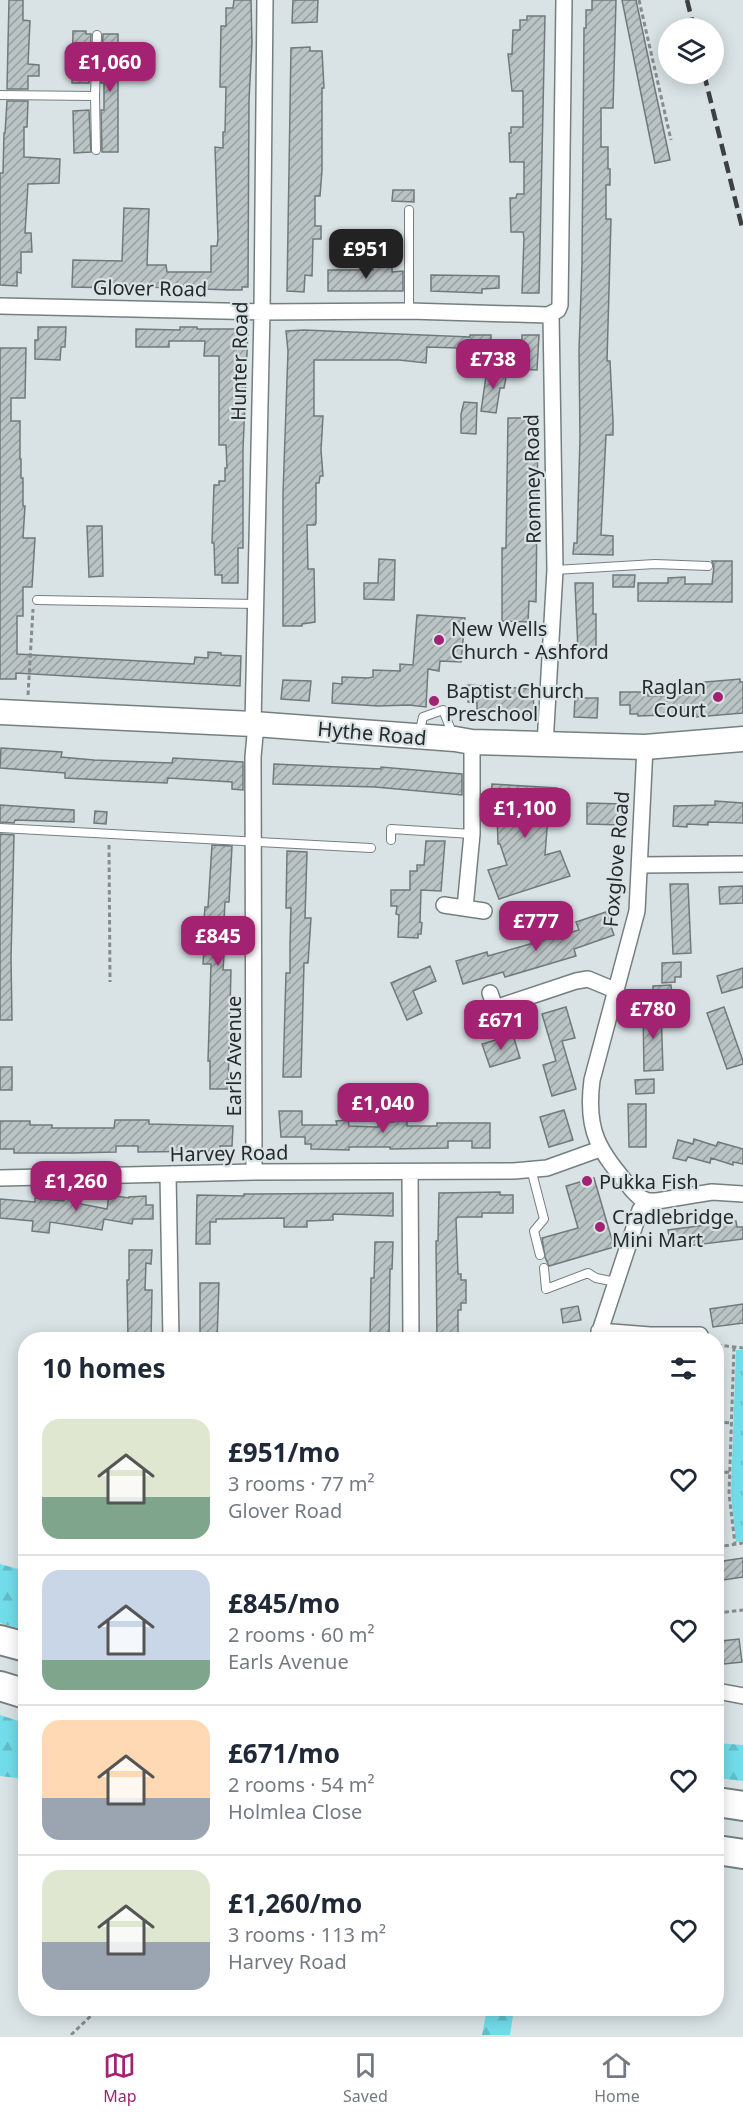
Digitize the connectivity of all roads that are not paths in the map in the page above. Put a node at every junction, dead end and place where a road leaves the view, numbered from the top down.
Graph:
1 (266, 0) edge
2 (564, 0) edge
3 (97, 35) dead end
4 (0, 95) edge
5 (95, 96) junction
6 (96, 150) dead end
7 (409, 210) dead end
8 (0, 306) edge
9 (409, 311) junction
10 (262, 312) junction
11 (551, 314) junction
12 (708, 566) dead end
13 (555, 570) junction
14 (38, 600) road end
15 (256, 604) junction
16 (0, 712) edge
17 (253, 724) junction
18 (743, 739) edge
19 (463, 741) junction
20 (545, 745) junction
21 (645, 747) junction
22 (0, 828) edge
23 (472, 834) junction
24 (391, 840) dead end
25 (254, 843) junction
26 (371, 848) dead end
27 (743, 864) edge
28 (640, 865) junction
29 (444, 905) dead end
30 (465, 908) junction
31 (484, 911) dead end
32 (617, 991) junction
33 (490, 993) dead end
34 (600, 1149) junction
35 (531, 1169) junction
36 (410, 1172) junction
37 (254, 1173) junction
38 (168, 1175) junction
39 (0, 1178) edge
40 (743, 1194) edge
41 (648, 1201) junction
42 (540, 1255) dead end
43 (544, 1268) dead end
44 (616, 1282) junction
45 (171, 1332) edge
46 (411, 1332) edge
47 (599, 1332) edge
48 (0, 1640) edge
49 (18, 1645) edge
50 (0, 1686) edge
51 (18, 1692) edge
52 (724, 1692) edge
53 (743, 1696) edge
54 (724, 1803) edge
55 (743, 1806) edge
56 (724, 1851) edge
57 (743, 1854) edge

1 - 10 street, Hunter Road
2 - 11 street, Romney Road
3 - 5 lane
4 - 5 lane
5 - 6 lane
7 - 9 lane
8 - 10 street, Glover Road
9 - 10 street, Glover Road
9 - 11 street, Glover Road
10 - 15 street, Hunter Road
11 - 13 street, Romney Road
12 - 13 lane
13 - 20 street, Romney Road
14 - 15 lane
15 - 17 street, Hunter Road
16 - 17 main road, Hythe Road
17 - 19 main road, Hythe Road
17 - 25 street, Earls Avenue
18 - 21 main road, Hythe Road
19 - 20 main road, Hythe Road
19 - 23 street
20 - 21 main road, Hythe Road
21 - 28 street, Foxglove Road
22 - 25 lane
23 - 24 lane
23 - 30 street
25 - 26 lane
25 - 37 street, Earls Avenue
27 - 28 street
28 - 32 street, Foxglove Road
29 - 30 street
30 - 31 street
32 - 33 street
32 - 34 street, Foxglove Road
34 - 35 street, Harvey Road
34 - 41 street, Foxglove Road
35 - 36 street, Harvey Road
35 - 42 lane
36 - 37 street, Harvey Road
36 - 46 street
37 - 38 street, Harvey Road
38 - 39 street, Harvey Road
38 - 45 street
40 - 41 street
41 - 44 street
43 - 44 lane
44 - 47 street
48 - 49 highway
50 - 51 highway
52 - 53 street
54 - 55 highway
56 - 57 highway

